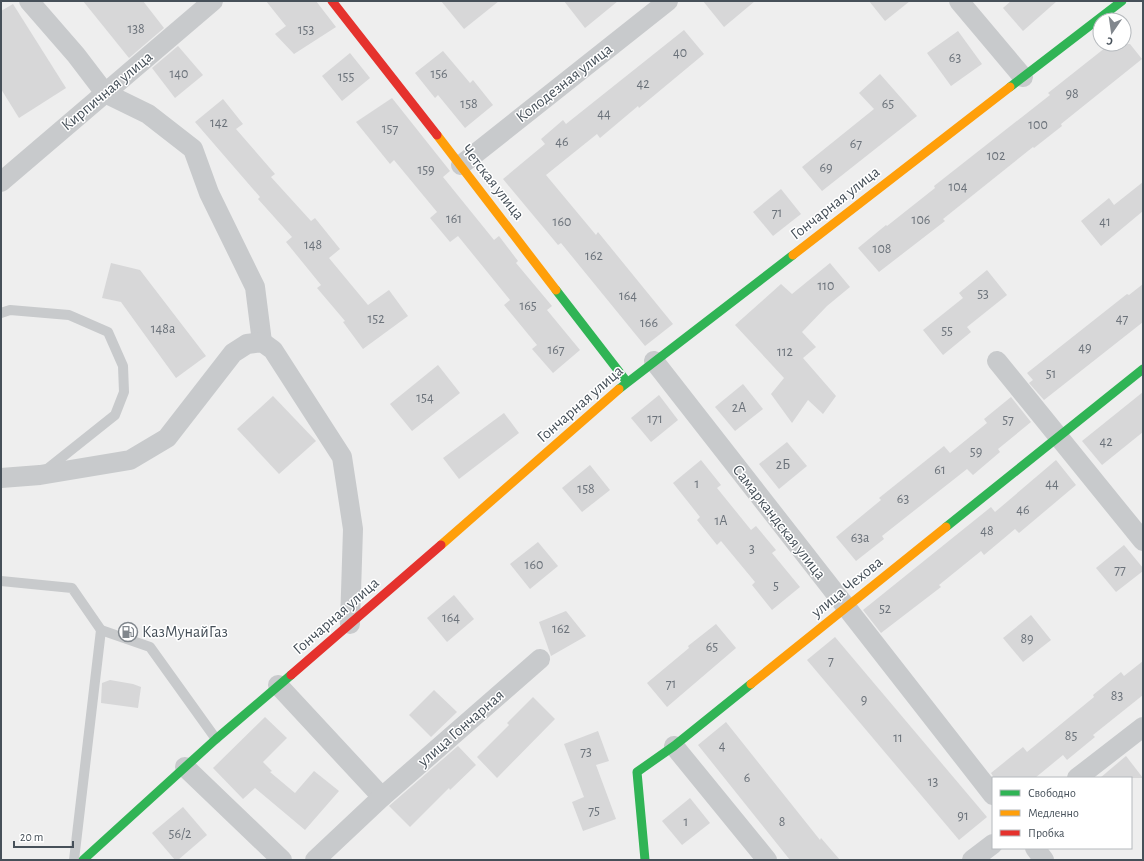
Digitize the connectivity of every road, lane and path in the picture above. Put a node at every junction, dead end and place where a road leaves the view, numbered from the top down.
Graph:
1 (29, 1) edge
2 (213, 1) edge
3 (332, 1) edge
4 (668, 1) edge
5 (959, 1) edge
6 (1122, 1) edge
7 (1023, 77) junction
8 (105, 93) junction
9 (461, 165) junction
10 (1, 182) edge
11 (1, 313) edge
12 (262, 342) junction
13 (654, 361) junction
14 (997, 361) dead end
15 (1143, 369) edge
16 (627, 382) junction
17 (1059, 436) junction
18 (40, 475) junction
19 (1, 478) edge
20 (1143, 541) edge
21 (1, 581) edge
22 (845, 608) junction
23 (350, 624) junction
24 (101, 630) junction
25 (540, 659) dead end
26 (278, 685) junction
27 (1143, 726) edge
28 (216, 739) junction
29 (674, 746) junction
30 (185, 767) junction
31 (1078, 777) edge
32 (992, 794) edge
33 (382, 797) junction
34 (992, 845) edge
35 (1036, 849) edge
36 (74, 860) edge
37 (83, 860) edge
38 (282, 860) edge
39 (314, 860) edge
40 (645, 860) edge
41 (767, 860) edge
42 (972, 860) edge
43 (1044, 860) edge

1 - 8 street
2 - 8 street, Кирпичная улица
3 - 9 street, Четская улица
4 - 9 street, Колодезная улица
5 - 7 street
6 - 7 street, Гончарная улица
7 - 13 street, Гончарная улица
8 - 10 street, Кирпичная улица
8 - 12 street
9 - 16 street, Четская улица
11 - 18 lane
12 - 18 street
12 - 23 street
13 - 16 street, Гончарная улица
13 - 22 street, Самаркандская улица
14 - 17 street
15 - 17 street, улица Чехова
16 - 23 street, Гончарная улица
17 - 20 street
17 - 22 street, улица Чехова
18 - 19 street
21 - 24 lane
22 - 29 street, улица Чехова
22 - 32 street, Самаркандская улица
23 - 26 street, Гончарная улица
24 - 28 lane
24 - 36 lane
25 - 33 street, улица Гончарная
26 - 28 street, Гончарная улица
26 - 33 street
27 - 31 street
28 - 30 street, Гончарная улица
29 - 40 street, улица Чехова
29 - 41 street
30 - 37 street, Гончарная улица
30 - 38 street
33 - 39 street, улица Гончарная
34 - 42 street
35 - 43 street

